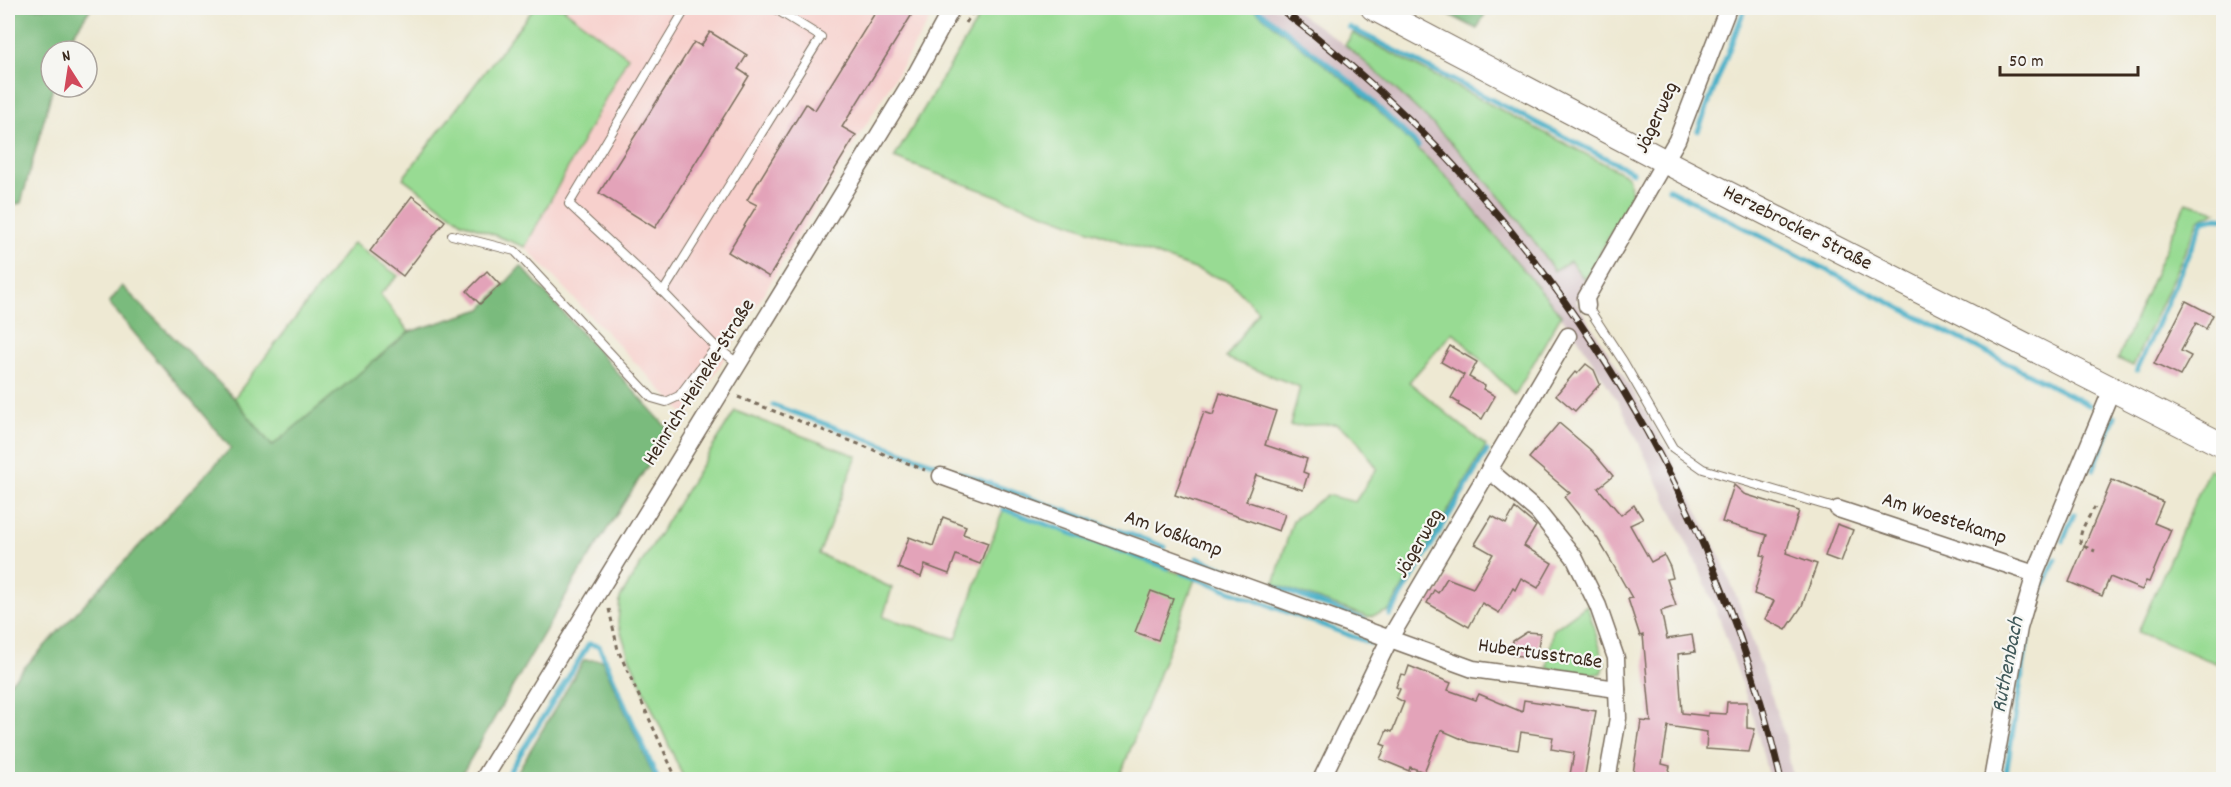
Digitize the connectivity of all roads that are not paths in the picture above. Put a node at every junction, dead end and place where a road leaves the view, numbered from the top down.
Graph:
1 (686, 8) edge
2 (774, 8) edge
3 (952, 8) edge
4 (1373, 8) edge
5 (1728, 8) edge
6 (1664, 161) junction
7 (452, 235) dead end
8 (663, 292) junction
9 (1587, 306) joint
10 (1568, 336) dead end
11 (716, 347) junction
12 (739, 364) junction
13 (2112, 389) junction
14 (2223, 446) edge
15 (1489, 470) junction
16 (941, 476) road end
17 (1838, 509) joint
18 (2035, 574) junction
19 (1390, 638) junction
20 (1617, 689) junction
21 (483, 780) edge
22 (1321, 780) edge
23 (1608, 780) edge
24 (1992, 780) edge

1 - 8 lane
2 - 8 lane
3 - 12 street, Heinrich-Heineke-Straße
4 - 6 main road, Herzebrocker Straße
5 - 6 street, Jägerweg
6 - 9 street, Jägerweg
6 - 13 main road, Herzebrocker Straße
7 - 11 lane
8 - 11 lane
9 - 17 lane
10 - 15 street, Jägerweg
11 - 12 lane
12 - 21 street, Heinrich-Heineke-Straße
13 - 14 main road, Herzebrocker Straße
13 - 18 street
15 - 19 street, Jägerweg
15 - 20 street, Hubertusstraße
16 - 19 street, Am Voßkamp
17 - 18 street, Am Woestekamp
18 - 24 street
19 - 20 street, Hubertusstraße
19 - 22 street, Jägerweg
20 - 23 street, Hubertusstraße

